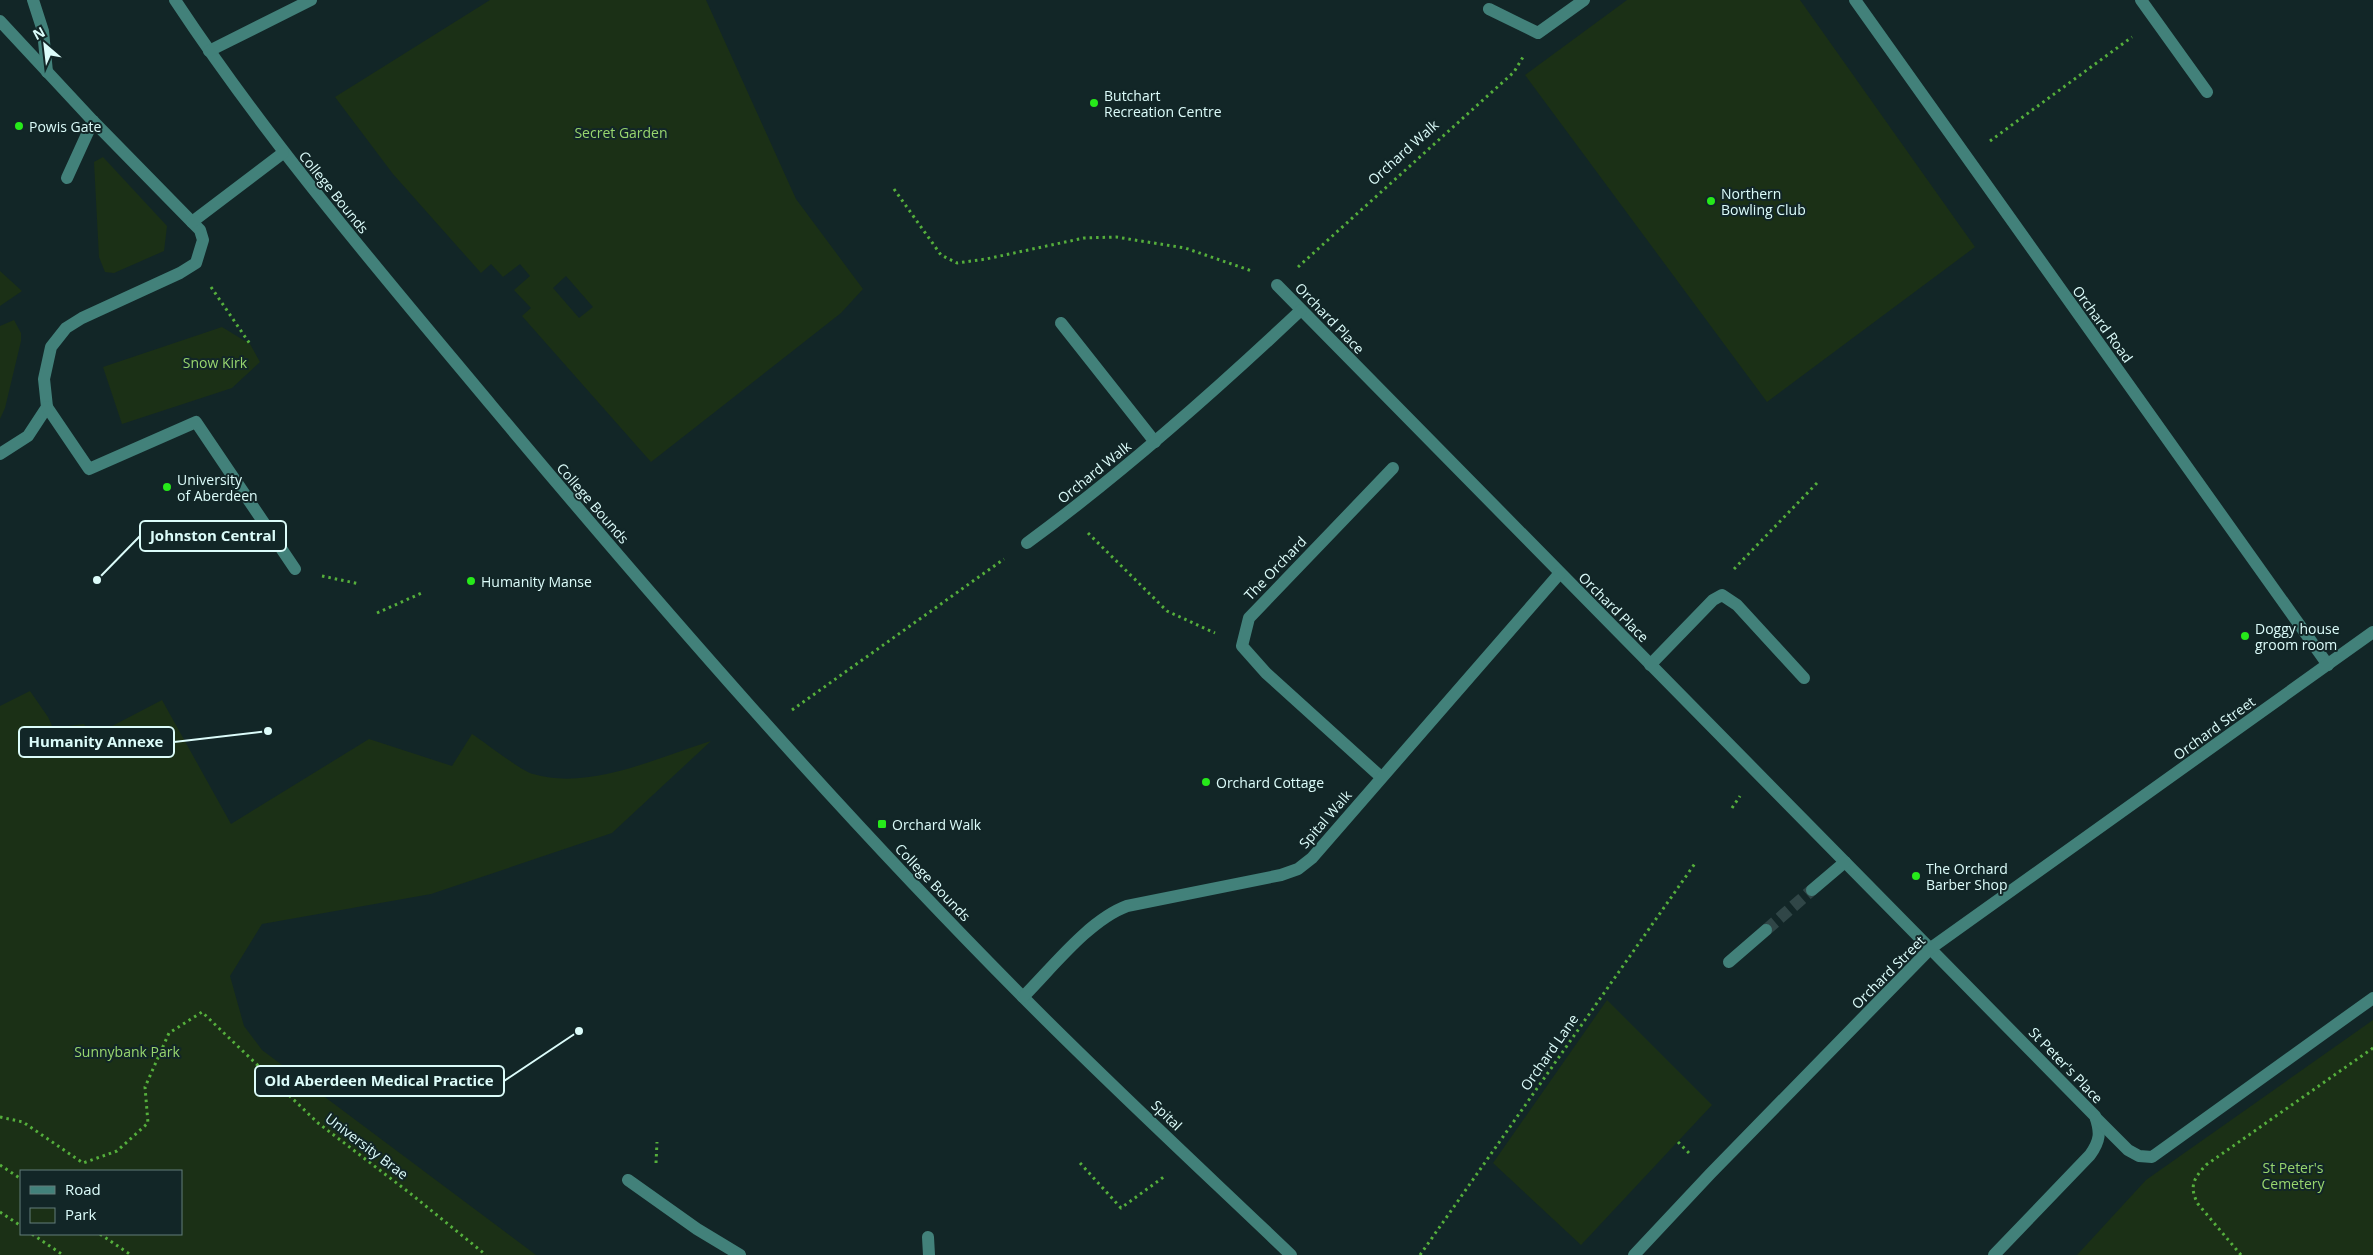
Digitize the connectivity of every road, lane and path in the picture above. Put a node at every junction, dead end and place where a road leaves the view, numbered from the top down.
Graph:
1 (33, 0) edge
2 (175, 0) edge
3 (311, 0) edge
4 (1584, 0) edge
5 (1855, 0) edge
6 (2141, 0) edge
7 (1489, 9) dead end
8 (2155, 20) junction
9 (0, 21) edge
10 (1538, 33) junction
11 (209, 51) junction
12 (47, 72) junction
13 (2207, 92) dead end
14 (93, 121) junction
15 (283, 152) junction
16 (1966, 158) junction
17 (68, 178) dead end
18 (894, 189) dead end
19 (192, 222) junction
20 (196, 263) junction
21 (1277, 285) junction
22 (1301, 310) junction
23 (1061, 323) dead end
24 (250, 344) dead end
25 (47, 407) junction
26 (1155, 442) junction
27 (0, 454) edge
28 (1393, 468) dead end
29 (1817, 483) dead end
30 (1068, 513) junction
31 (1027, 542) joint
32 (294, 569) joint
33 (1560, 573) junction
34 (360, 584) dead end
35 (424, 592) dead end
36 (1722, 595) junction
37 (377, 613) dead end
38 (2373, 632) edge
39 (1242, 646) junction
40 (2328, 664) junction
41 (1650, 666) junction
42 (1804, 678) dead end
43 (769, 727) junction
44 (1381, 777) junction
45 (1696, 862) dead end
46 (1845, 862) junction
47 (1812, 890) tunnel mouth
48 (1766, 930) tunnel mouth
49 (1931, 948) junction
50 (1729, 962) dead end
51 (1023, 997) junction
52 (2373, 998) edge
53 (2373, 1048) edge
54 (2094, 1116) junction
55 (0, 1117) edge
56 (1189, 1157) junction
57 (1080, 1163) dead end
58 (0, 1165) edge
59 (20, 1178) edge
60 (628, 1180) dead end
61 (0, 1212) edge
62 (20, 1225) edge
63 (33, 1235) edge
64 (101, 1235) edge
65 (928, 1237) dead end
66 (63, 1255) edge
67 (131, 1255) edge
68 (486, 1255) edge
69 (740, 1255) edge
70 (929, 1255) edge
71 (1291, 1255) edge
72 (1420, 1255) edge
73 (1634, 1255) edge
74 (1994, 1255) edge
75 (2241, 1255) edge

1 - 12 street
2 - 11 street, College Bounds
3 - 11 street
4 - 10 street
5 - 16 street, Orchard Road
6 - 8 street
7 - 10 street
8 - 13 street
8 - 16 path
9 - 12 street
10 - 21 path, Orchard Walk
11 - 15 street, College Bounds
12 - 14 street
14 - 17 street
14 - 19 street
15 - 19 street
15 - 43 street, College Bounds
16 - 40 street, Orchard Road
18 - 21 path
19 - 20 street
20 - 24 path
20 - 25 street
21 - 22 street, Orchard Place
22 - 26 street, Orchard Walk
22 - 33 street, Orchard Place
23 - 26 street
25 - 27 street
25 - 32 street
26 - 30 street, Orchard Walk
28 - 39 street, The Orchard
29 - 36 path
30 - 31 street, Orchard Walk
30 - 39 path
31 - 43 path
32 - 34 path
33 - 41 street, Orchard Place
33 - 44 street, Spital Walk
35 - 37 path
36 - 41 street
36 - 42 street
38 - 40 street, Orchard Street
39 - 44 street
40 - 49 street, Orchard Street
41 - 46 street, Orchard Place
43 - 51 street, College Bounds
44 - 51 street, Spital Walk
45 - 72 path, Orchard Lane
46 - 47 street
46 - 49 street, Orchard Place
48 - 50 street
49 - 54 street, St Peter's Place
49 - 73 street, Orchard Street
51 - 56 street, Spital
52 - 54 street
53 - 75 path
54 - 74 street, St Peter's Place
55 - 68 path, University Brae
56 - 57 path
56 - 71 street, Spital
58 - 59 path
60 - 69 street
61 - 62 path
63 - 66 path
64 - 67 path
65 - 70 street

